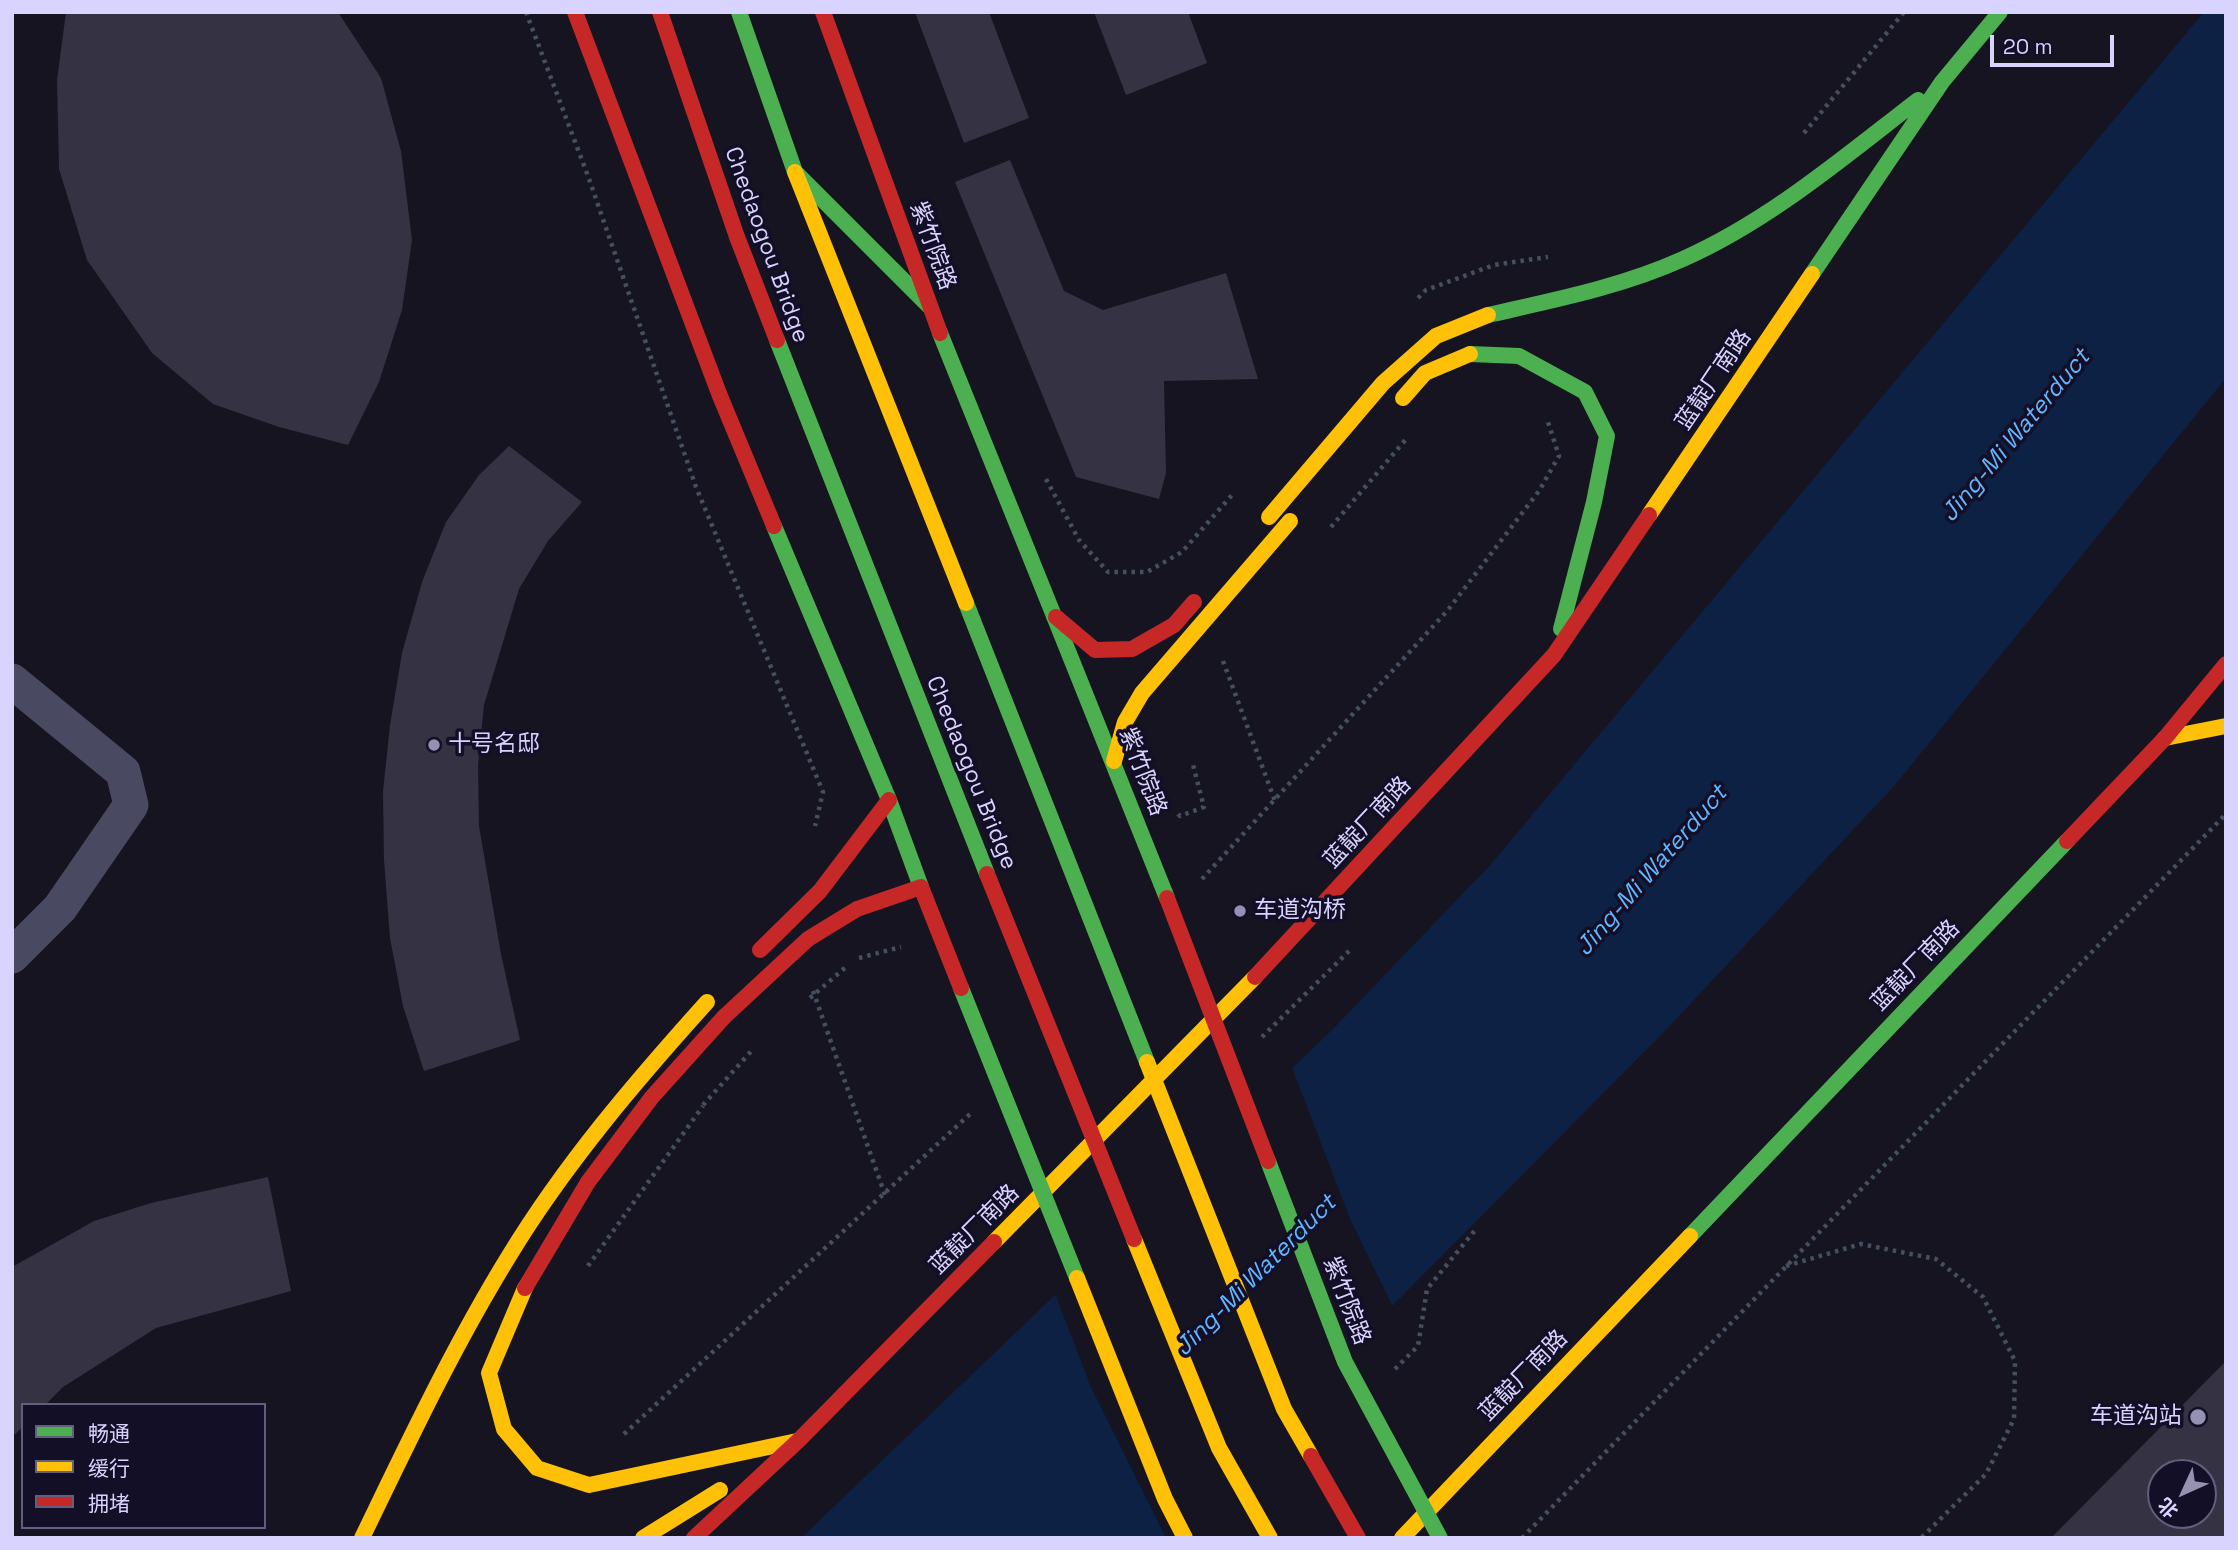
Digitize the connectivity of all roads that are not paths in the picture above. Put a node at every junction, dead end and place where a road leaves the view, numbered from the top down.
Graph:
1 (575, 12) edge
2 (660, 12) edge
3 (739, 12) edge
4 (823, 12) edge
5 (2000, 12) edge
6 (1942, 82) junction
7 (795, 172) junction
8 (930, 307) junction
9 (1389, 412) dead end
10 (1295, 516) dead end
11 (1265, 522) dead end
12 (1209, 586) dead end
13 (1054, 616) junction
14 (1554, 655) junction
15 (2226, 664) edge
16 (12, 681) edge
17 (2226, 726) edge
18 (2165, 738) junction
19 (1114, 761) junction
20 (889, 800) junction
21 (921, 887) junction
22 (12, 956) edge
23 (744, 965) dead end
24 (711, 998) dead end
25 (799, 1440) junction
26 (362, 1538) edge
27 (643, 1538) edge
28 (694, 1538) edge
29 (1185, 1538) edge
30 (1270, 1538) edge
31 (1358, 1538) edge
32 (1402, 1538) edge
33 (1440, 1538) edge

1 - 20 main road
2 - 30 main road, Chedaogou Bridge, bridge
3 - 7 main road
4 - 8 main road, 紫竹院路
5 - 6 main road
6 - 11 main road
6 - 14 main road, 蓝靛厂南路
7 - 8 main road
7 - 31 main road, bridge
8 - 13 main road, 紫竹院路
9 - 14 main road
10 - 19 main road, bridge
12 - 13 main road, bridge
13 - 19 main road, 紫竹院路, bridge
14 - 25 main road, 蓝靛厂南路
15 - 18 main road, 蓝靛厂南路
16 - 22 street
17 - 18 main road
18 - 32 main road, 蓝靛厂南路
19 - 33 main road, 紫竹院路, bridge
20 - 21 main road
20 - 23 main road, bridge
21 - 25 main road, bridge
21 - 29 main road, bridge
24 - 26 main road
25 - 27 main road
25 - 28 main road, 蓝靛厂南路

